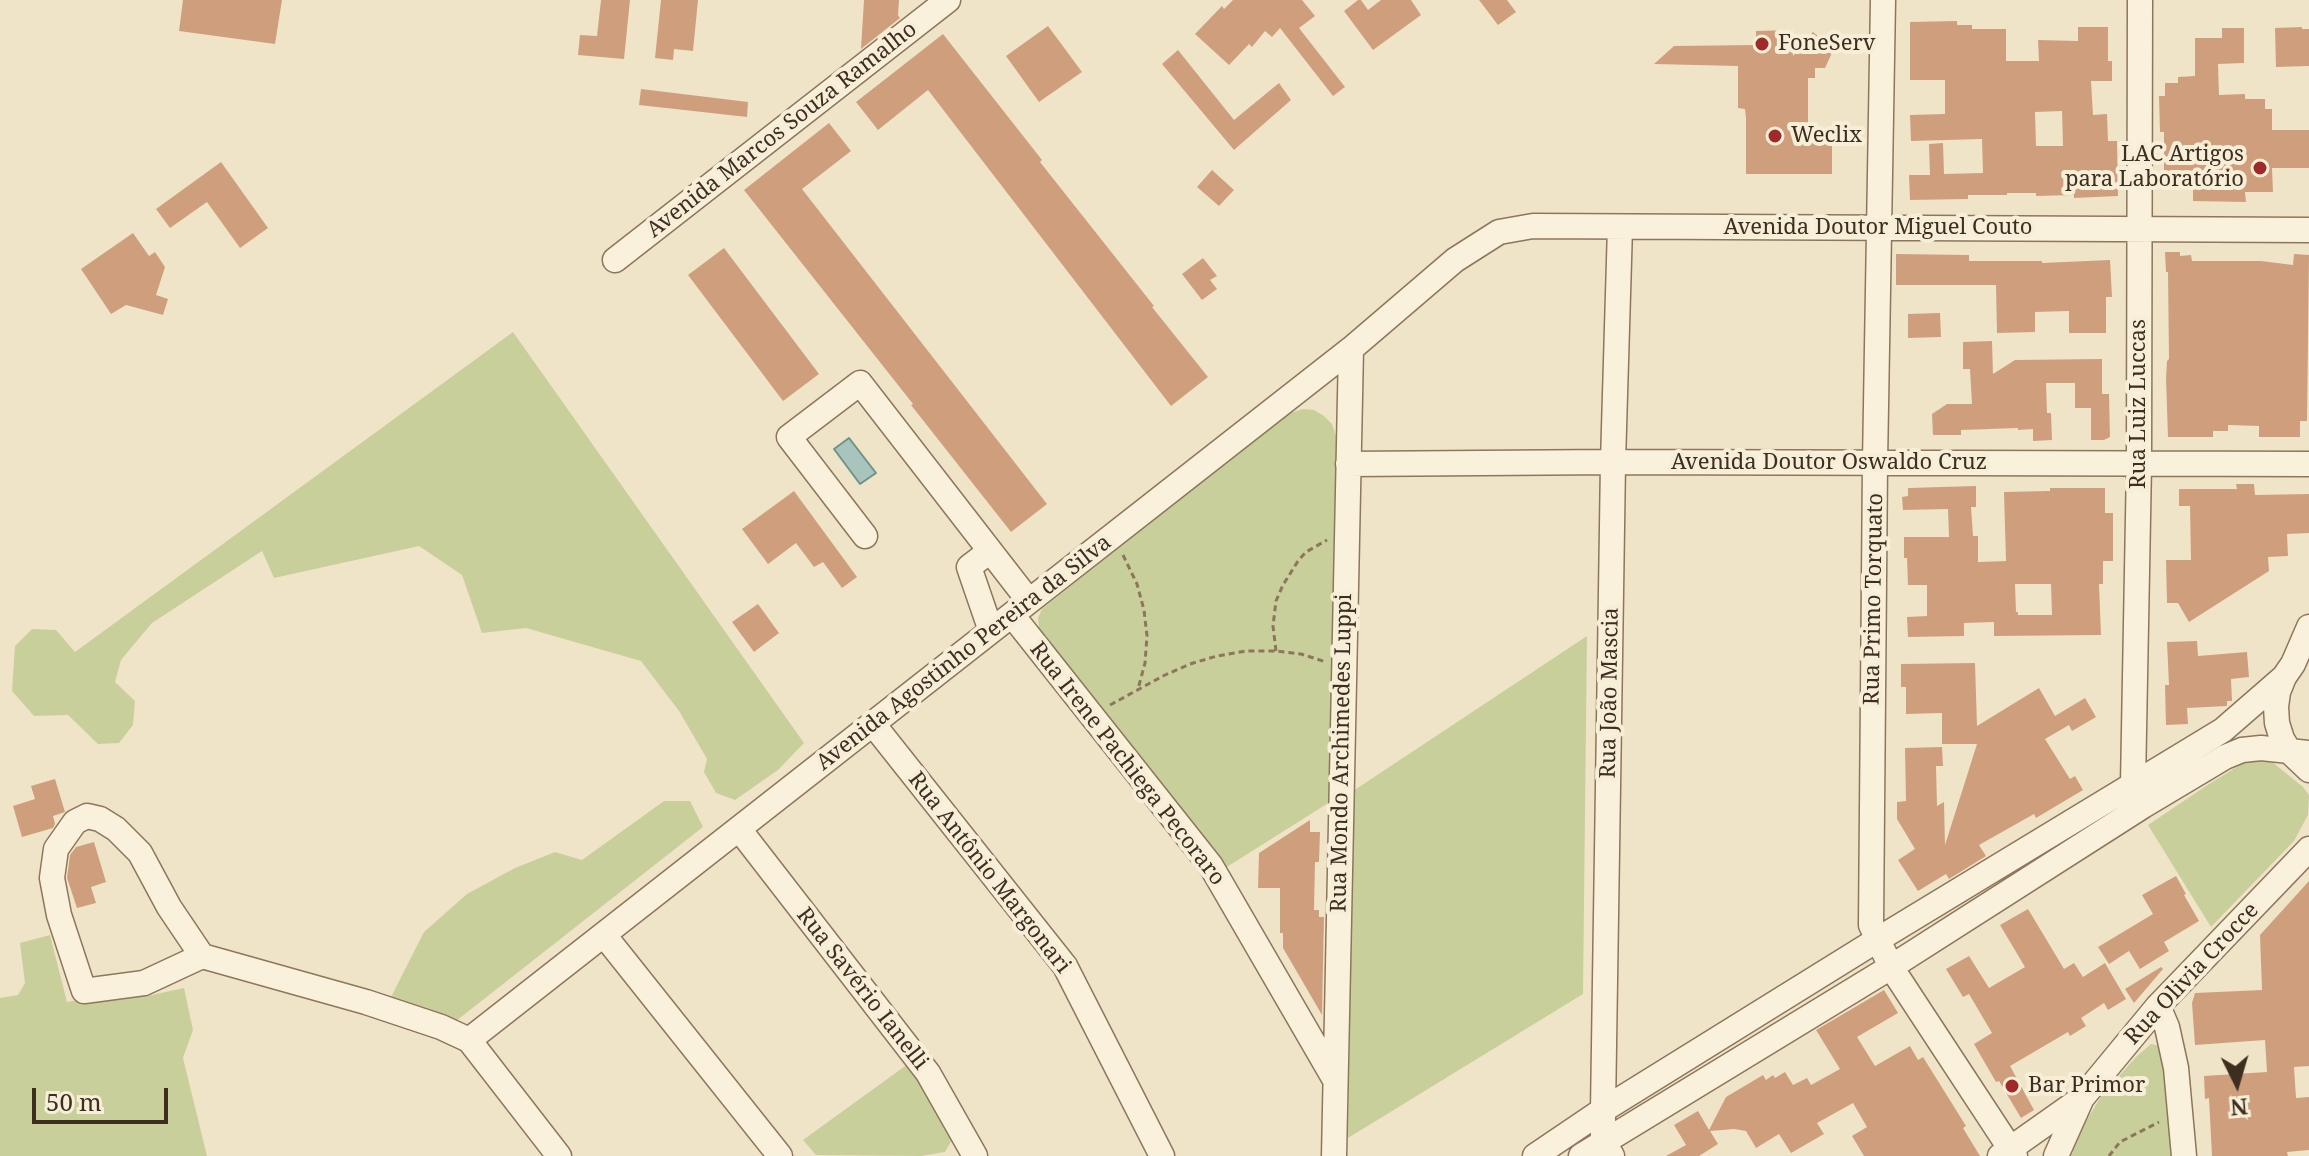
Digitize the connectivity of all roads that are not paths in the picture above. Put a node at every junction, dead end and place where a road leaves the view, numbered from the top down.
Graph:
1 (948, 0) edge
2 (1883, 0) edge
3 (2140, 0) edge
4 (1620, 227) junction
5 (1879, 228) junction
6 (2309, 230) edge
7 (2139, 231) junction
8 (615, 260) dead end
9 (1455, 260) joint
10 (1351, 349) junction
11 (1613, 462) junction
12 (1875, 463) junction
13 (1348, 464) junction
14 (2139, 464) junction
15 (2309, 464) edge
16 (865, 536) dead end
17 (990, 551) junction
18 (1020, 608) junction
19 (2309, 627) edge
20 (991, 631) junction
21 (2295, 667) edge
22 (873, 724) junction
23 (2299, 753) edge
24 (2309, 770) edge
25 (2138, 795) junction
26 (739, 829) junction
27 (2309, 849) edge
28 (604, 935) junction
29 (1877, 940) junction
30 (202, 956) junction
31 (1891, 967) junction
32 (2158, 1006) junction
33 (469, 1040) junction
34 (1336, 1082) junction
35 (2082, 1098) junction
36 (1603, 1110) junction
37 (1608, 1149) edge
38 (2009, 1154) edge
39 (559, 1156) edge
40 (780, 1156) edge
41 (975, 1156) edge
42 (1162, 1156) edge
43 (1334, 1156) edge
44 (1535, 1156) edge
45 (1581, 1156) edge
46 (2056, 1156) edge
47 (2184, 1156) edge

1 - 8 street, Avenida Marcos Souza Ramalho
2 - 5 street, Rua Primo Torquato
3 - 7 street, Rua Luiz Luccas
4 - 5 street, Avenida Doutor Miguel Couto
4 - 9 street, Avenida Doutor Miguel Couto
4 - 11 street, Rua João Mascia
5 - 7 street, Avenida Doutor Miguel Couto
5 - 12 street, Rua Primo Torquato
6 - 7 street, Avenida Doutor Miguel Couto
7 - 14 street, Rua Luiz Luccas
9 - 10 street, Avenida Agostinho Pereira da Silva
10 - 13 street, Rua Mondo Archimedes Luppi
10 - 18 street, Avenida Agostinho Pereira da Silva
11 - 12 street, Avenida Doutor Oswaldo Cruz
11 - 13 street, Avenida Doutor Oswaldo Cruz
11 - 36 street, Rua João Mascia
12 - 14 street, Avenida Doutor Oswaldo Cruz
12 - 29 street, Rua Primo Torquato
13 - 34 street, Rua Mondo Archimedes Luppi
14 - 15 street, Avenida Doutor Oswaldo Cruz
14 - 25 street, Rua Luiz Luccas
16 - 17 street, Rua Irene Pachiega Pecoraro
17 - 18 street, Rua Irene Pachiega Pecoraro
17 - 20 street
18 - 20 street, Avenida Agostinho Pereira da Silva
18 - 34 street, Rua Irene Pachiega Pecoraro
19 - 21 street
20 - 22 street, Avenida Agostinho Pereira da Silva
21 - 23 street
21 - 25 street
22 - 26 street, Avenida Agostinho Pereira da Silva
22 - 42 street, Rua Antônio Margonari
23 - 24 street
23 - 25 street
25 - 29 street
25 - 31 street
26 - 28 street, Avenida Agostinho Pereira da Silva
26 - 41 street, Rua Savério Ianelli
27 - 32 street, Rua Olivia Crocce
28 - 33 street, Avenida Agostinho Pereira da Silva
28 - 40 street
29 - 31 street, Rua Primo Torquato
29 - 36 street
30 - 30 street
30 - 33 street
31 - 37 street
31 - 38 street, Rua Primo Torquato
32 - 35 street, Rua Olivia Crocce
32 - 47 street
33 - 39 street
34 - 43 street, Rua Mondo Archimedes Luppi
35 - 38 street, Rua Olivia Crocce
35 - 46 street
36 - 37 street, Rua João Mascia
36 - 44 street
37 - 45 street

